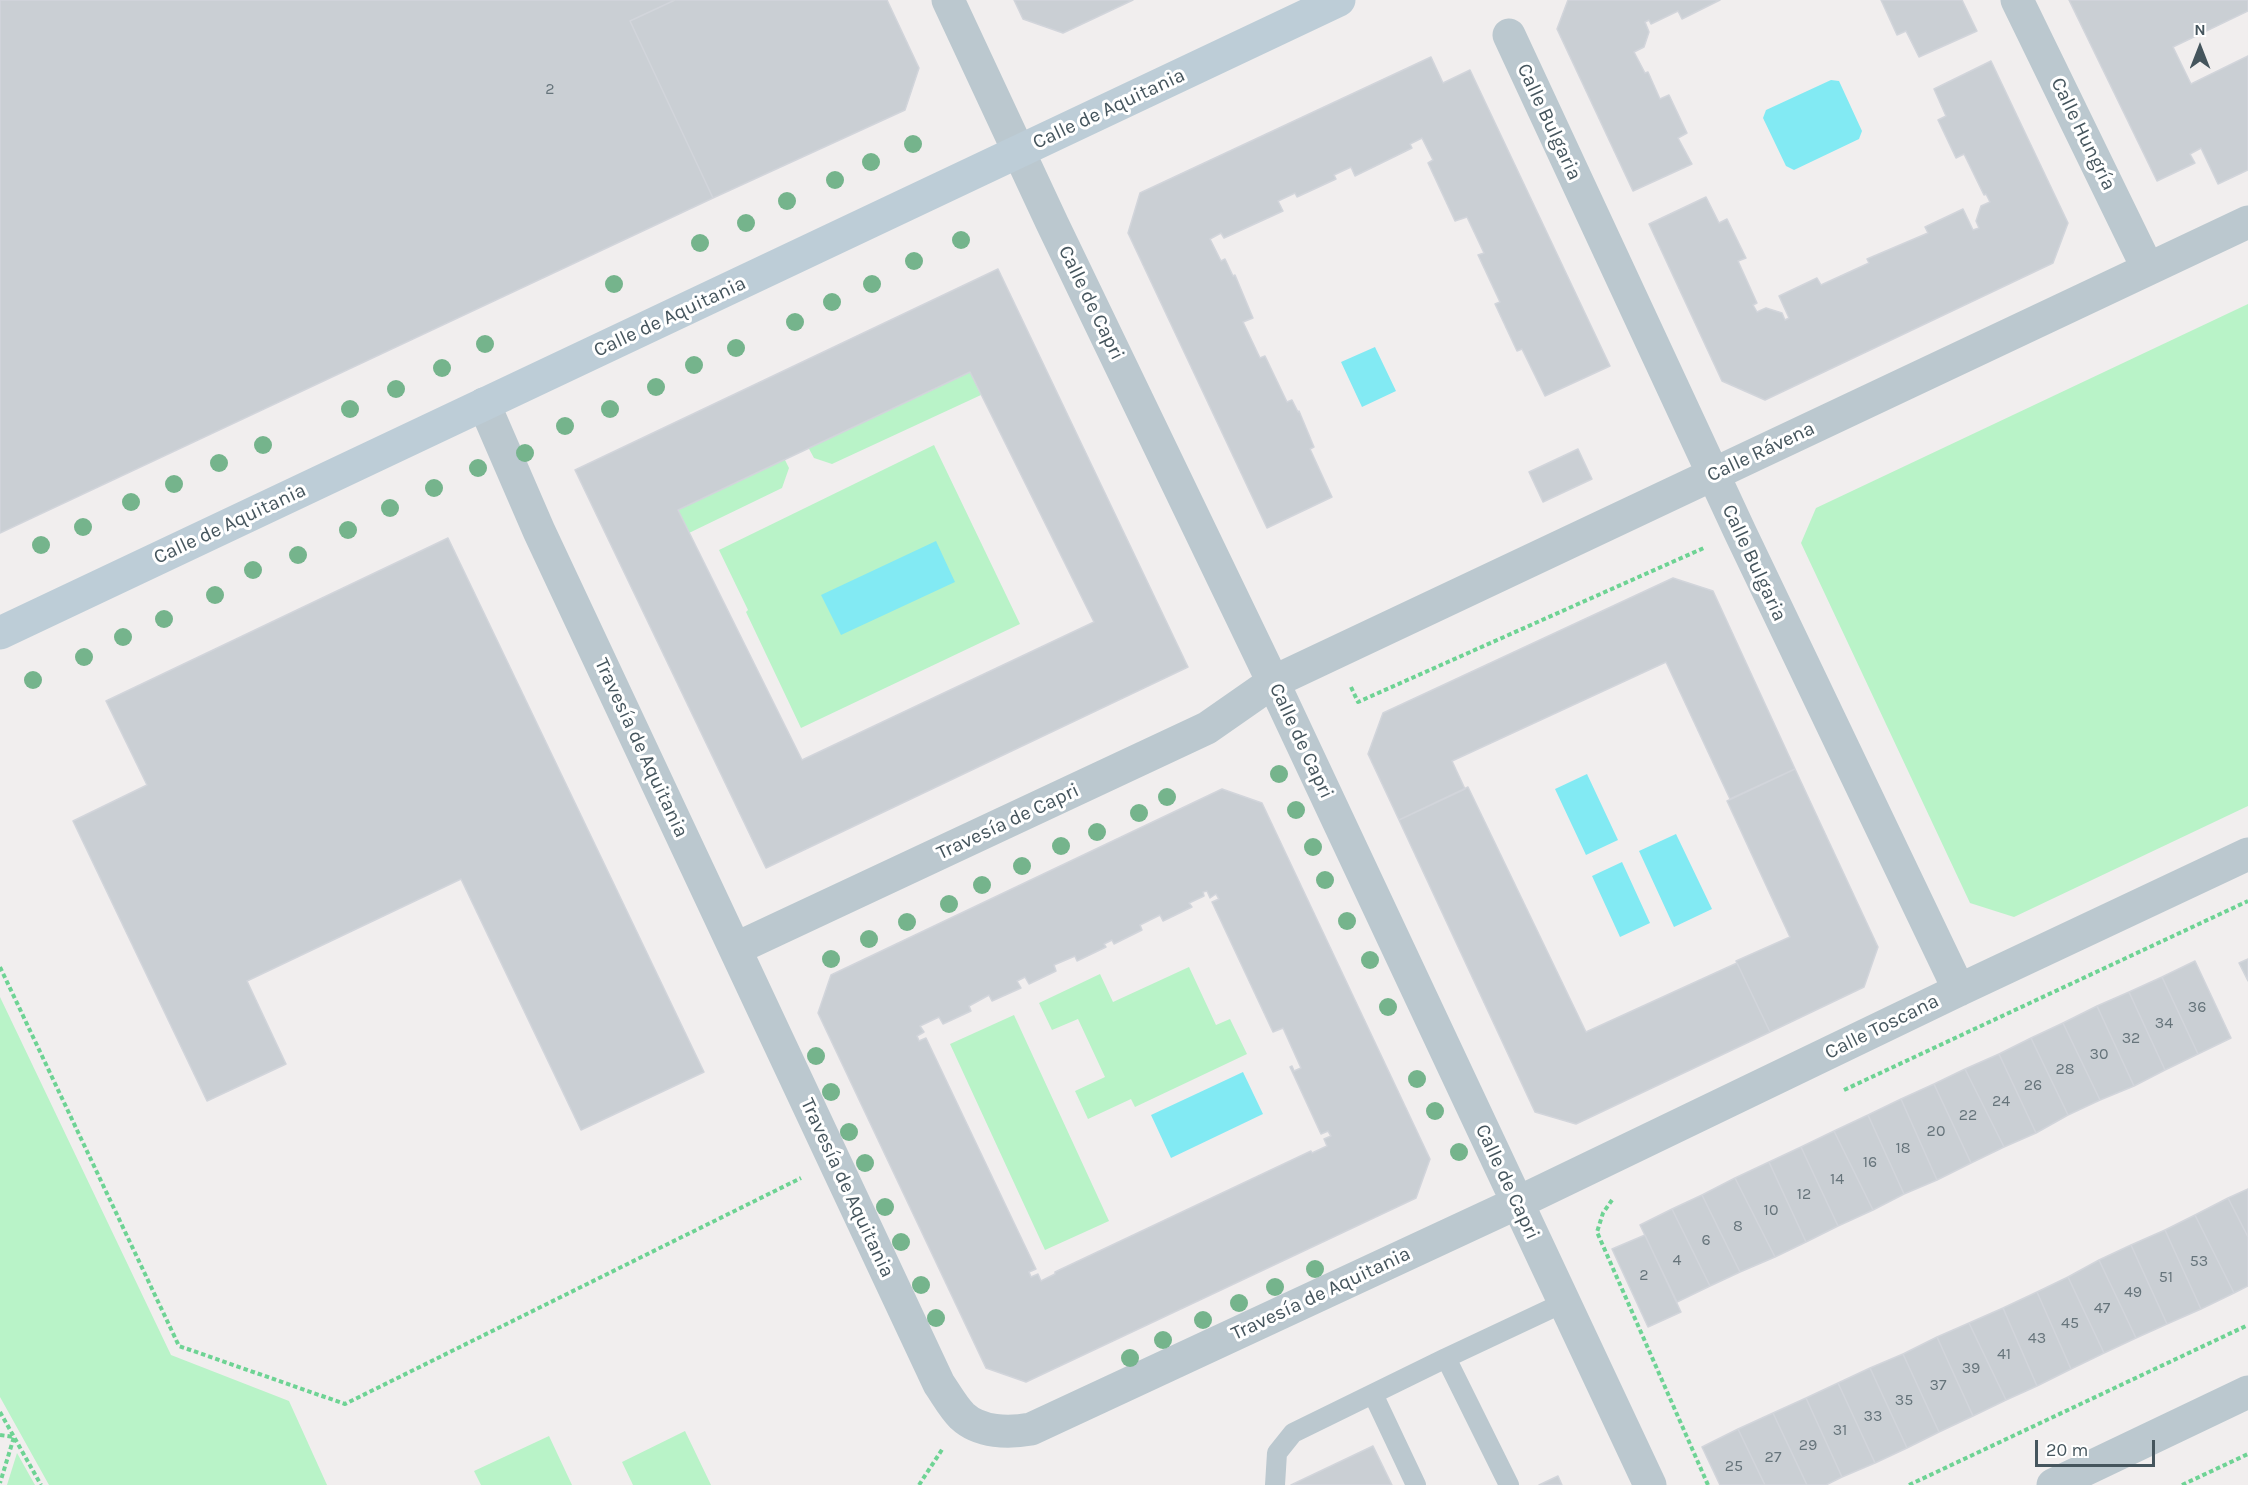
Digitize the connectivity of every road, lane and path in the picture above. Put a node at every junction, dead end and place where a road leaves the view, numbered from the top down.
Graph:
1 (948, 0) edge
2 (1339, 0) edge
3 (2017, 0) edge
4 (1509, 35) dead end
5 (1019, 152) junction
6 (2248, 222) edge
7 (2148, 269) junction
8 (484, 404) junction
9 (1713, 475) junction
10 (1740, 532) junction
11 (0, 633) edge
12 (1335, 653) junction
13 (1273, 682) junction
14 (2248, 854) edge
15 (2248, 901) edge
16 (735, 949) junction
17 (0, 967) edge
18 (1959, 990) junction
19 (1840, 1092) dead end
20 (835, 1161) junction
21 (1612, 1199) dead end
22 (1517, 1203) junction
23 (1563, 1303) junction
24 (2248, 1325) edge
25 (1446, 1358) junction
26 (2248, 1392) edge
27 (1373, 1394) junction
28 (0, 1412) edge
29 (0, 1434) edge
30 (14, 1437) junction
31 (2248, 1455) edge
32 (0, 1483) edge
33 (41, 1485) edge
34 (1275, 1485) edge
35 (1416, 1485) edge
36 (1509, 1485) edge
37 (1650, 1485) edge
38 (1708, 1485) edge
39 (1909, 1485) edge
40 (2053, 1485) edge
41 (2182, 1485) edge

1 - 5 street, Calle de Capri
2 - 5 street, Calle de Aquitania
3 - 7 street, Calle Hungría
4 - 9 street, Calle Bulgaria
5 - 8 street, Calle de Aquitania
5 - 13 street, Calle de Capri
6 - 7 street, Calle Rávena
7 - 9 street, Calle Rávena
8 - 11 street, Calle de Aquitania
8 - 16 street, Travesía de Aquitania
9 - 10 street, Calle Bulgaria
9 - 12 street, Calle Rávena
10 - 12 path
10 - 18 street, Calle Bulgaria
12 - 13 street, Calle Rávena
13 - 16 street, Travesía de Capri
13 - 22 street, Calle de Capri
14 - 18 street, Calle Toscana
15 - 19 path
16 - 20 street, Travesía de Aquitania
17 - 20 path
18 - 22 street, Calle Toscana
20 - 22 street, Travesía de Aquitania
21 - 38 path
22 - 23 street, Calle de Capri
23 - 25 lane
23 - 37 street, Calle de Capri
24 - 39 path
25 - 27 lane
25 - 36 lane
26 - 40 street
27 - 34 lane
27 - 35 lane
28 - 30 path
29 - 30 path
30 - 32 path
30 - 33 path
31 - 41 path

